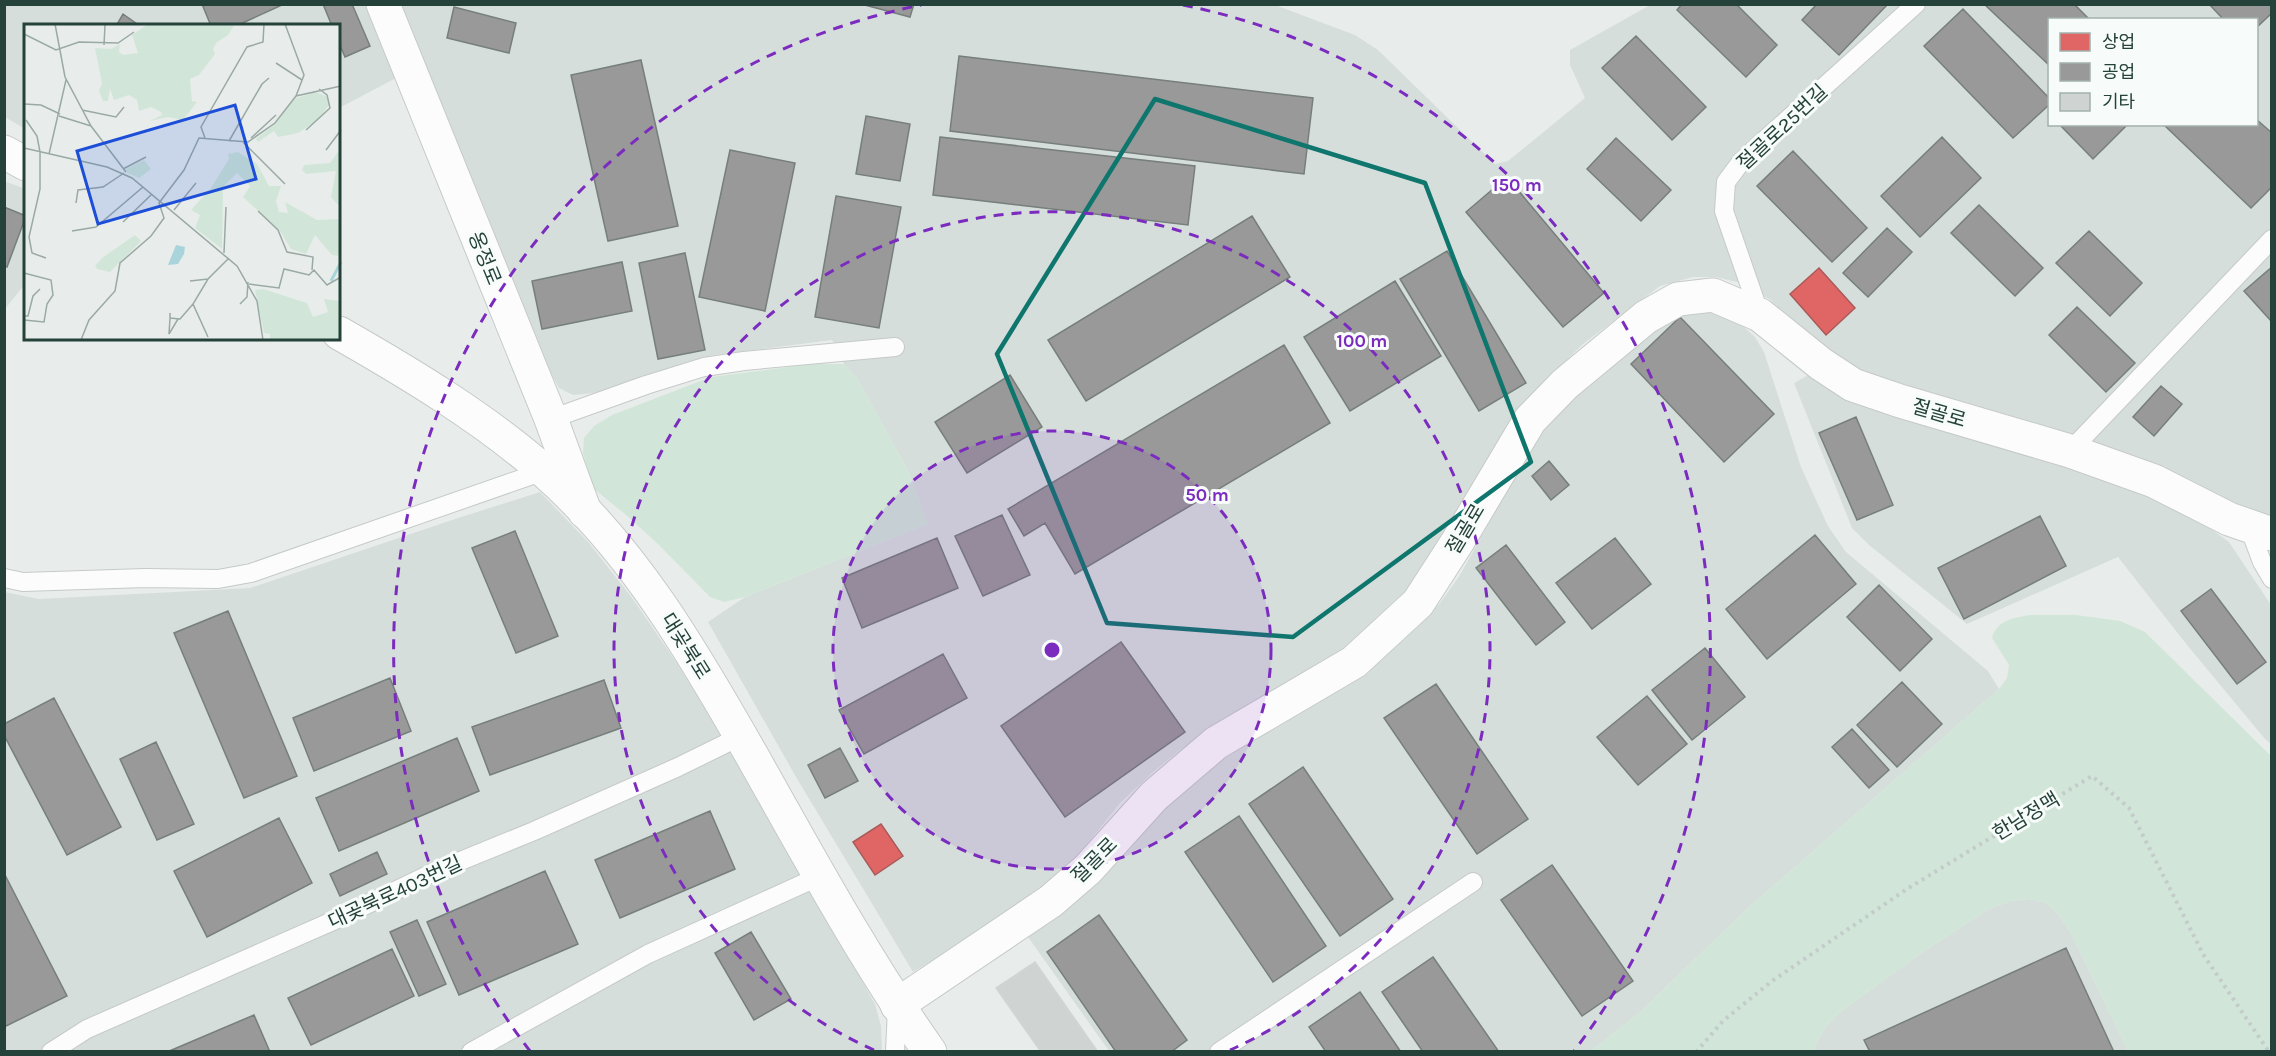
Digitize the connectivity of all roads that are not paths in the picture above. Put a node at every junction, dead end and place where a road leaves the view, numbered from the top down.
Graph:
1 (383, 4) edge
2 (1916, 4) edge
3 (4, 152) edge
4 (24, 163) edge
5 (2271, 239) edge
6 (1760, 315) junction
7 (340, 334) edge
8 (895, 347) dead end
9 (551, 419) junction
10 (2070, 451) junction
11 (544, 471) junction
12 (585, 512) junction
13 (2260, 530) edge
14 (4, 578) edge
15 (2271, 579) edge
16 (741, 736) junction
17 (820, 876) junction
18 (1473, 882) dead end
19 (897, 1005) junction
20 (51, 1052) edge
21 (471, 1052) edge
22 (895, 1052) edge
23 (930, 1052) edge
24 (1219, 1052) edge

1 - 9 street, 옹정로
2 - 6 lane, 절골로25번길
3 - 4 street
5 - 10 lane
6 - 10 street, 절골로
6 - 19 street, 절골로
7 - 11 street, 대곶북로
8 - 9 lane
9 - 12 street, 옹정로
10 - 13 street, 절골로
11 - 12 street, 대곶북로
11 - 14 lane
12 - 16 street, 대곶북로
13 - 15 lane, 절골로
16 - 17 street, 대곶북로
16 - 20 lane, 대곶북로403번길
17 - 19 street, 대곶북로
17 - 21 lane
18 - 24 lane
19 - 22 lane
19 - 23 street, 대곶북로

